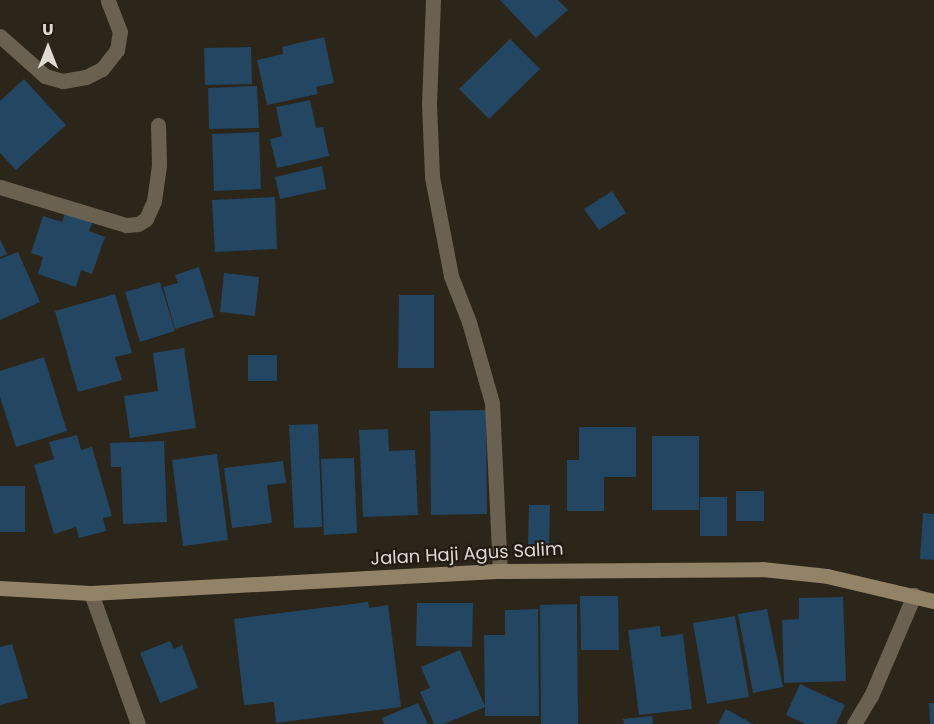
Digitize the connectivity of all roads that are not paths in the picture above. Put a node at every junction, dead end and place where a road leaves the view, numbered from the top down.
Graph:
1 (108, 0) edge
2 (434, 0) edge
3 (0, 36) edge
4 (158, 125) dead end
5 (0, 187) edge
6 (500, 571) junction
7 (0, 588) edge
8 (91, 593) junction
9 (914, 595) junction
10 (934, 601) edge
11 (138, 724) edge
12 (854, 724) edge

1 - 3 street
2 - 6 street
4 - 5 street
6 - 8 main road, Jalan Haji Agus Salim
6 - 9 main road, Jalan Haji Agus Salim
7 - 8 main road, Jalan Haji Agus Salim
8 - 11 street
9 - 10 main road, Jalan Haji Agus Salim
9 - 12 street

